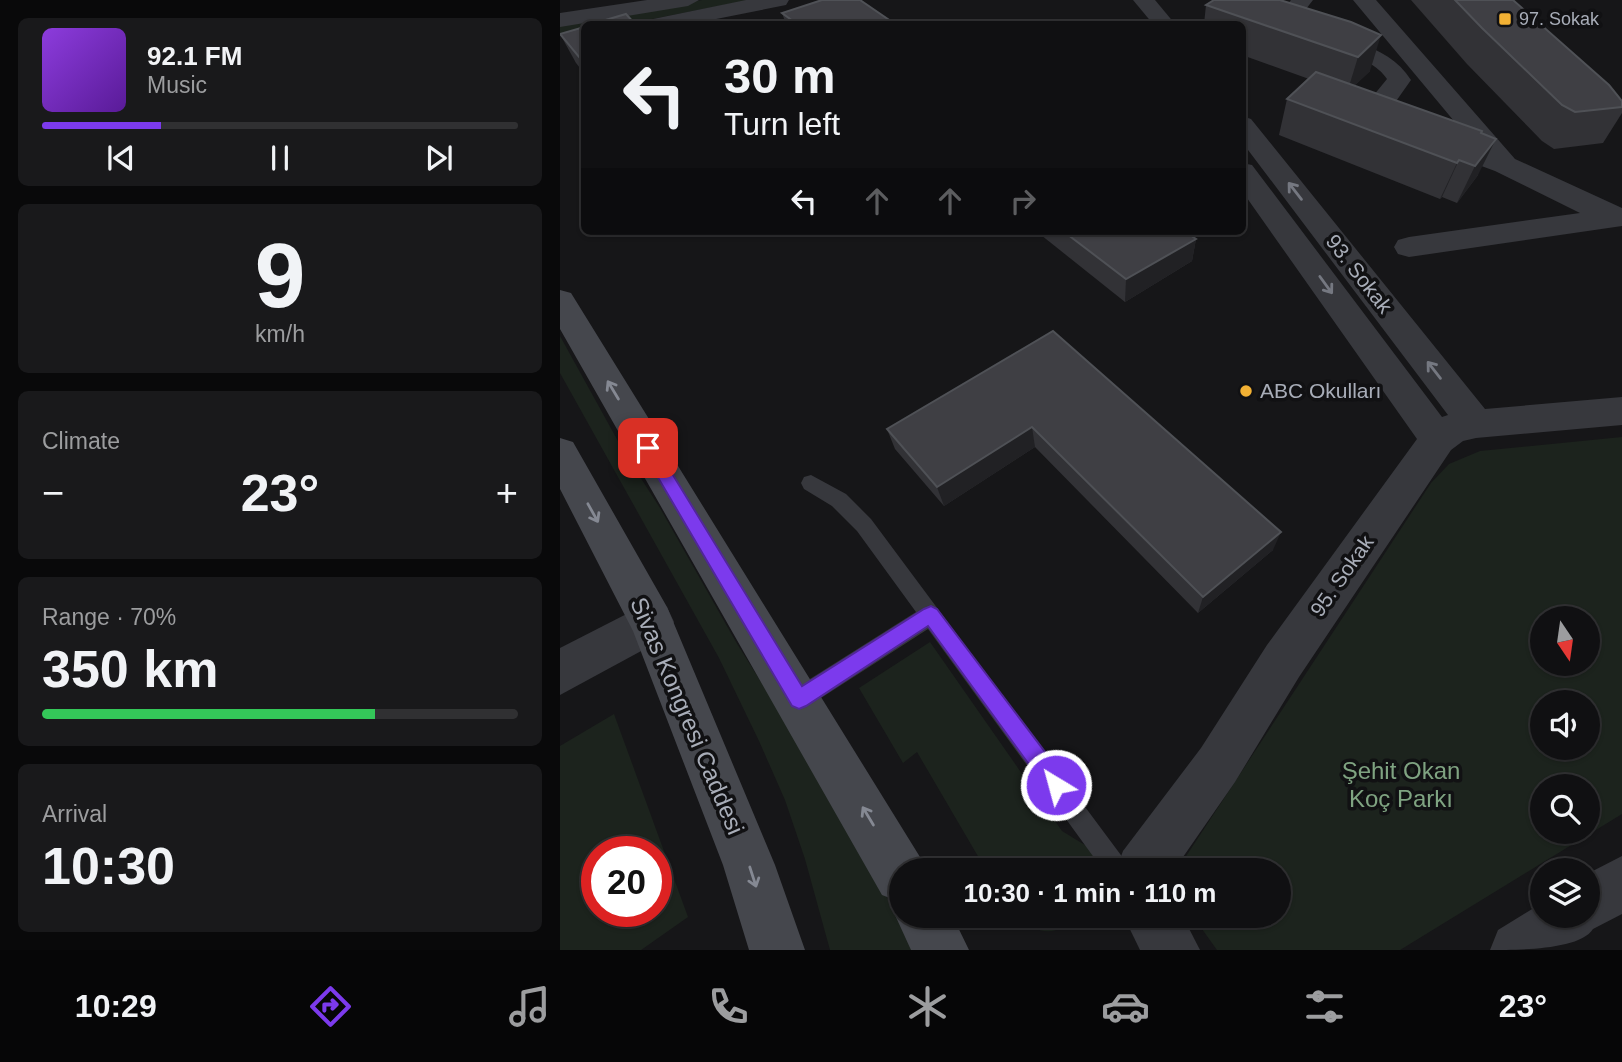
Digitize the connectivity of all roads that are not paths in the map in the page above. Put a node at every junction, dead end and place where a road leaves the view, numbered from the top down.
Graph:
1 (688, 0) edge
2 (778, 0) edge
3 (1302, 0) edge
4 (1364, 0) edge
5 (1132, 8) edge
6 (560, 20) edge
7 (676, 21) edge
8 (1158, 21) edge
9 (1246, 129) edge
10 (1505, 165) junction
11 (1246, 176) edge
12 (1618, 217) edge
13 (1409, 247) dead end
14 (560, 300) edge
15 (1622, 411) edge
16 (1476, 424) junction
17 (1438, 439) junction
18 (560, 453) edge
19 (811, 483) dead end
20 (931, 615) junction
21 (652, 622) junction
22 (560, 673) edge
23 (799, 699) junction
24 (891, 858) edge
25 (1110, 858) edge
26 (1151, 858) edge
27 (1622, 883) edge
28 (1600, 897) edge
29 (929, 928) edge
30 (1158, 928) edge
31 (1552, 928) edge
32 (776, 950) edge
33 (941, 950) edge
34 (1172, 950) edge
35 (1518, 950) edge

1 - 6 street
2 - 7 street
3 - 10 street
4 - 10 street
5 - 8 street
16 -> 9 street, 93. Sokak
10 - 12 street
11 -> 17 street, 93. Sokak
12 - 13 street
23 -> 14 main road
15 - 16 street
16 - 17 street
17 - 26 street, 95. Sokak
18 -> 21 main road, Sivas Kongresi Caddesi
19 - 20 lane
20 - 23 lane
20 - 25 lane
21 - 22 street
21 -> 32 main road, Sivas Kongresi Caddesi
24 -> 23 main road
27 - 28 street
29 - 33 main road
30 - 34 street
31 - 35 street

